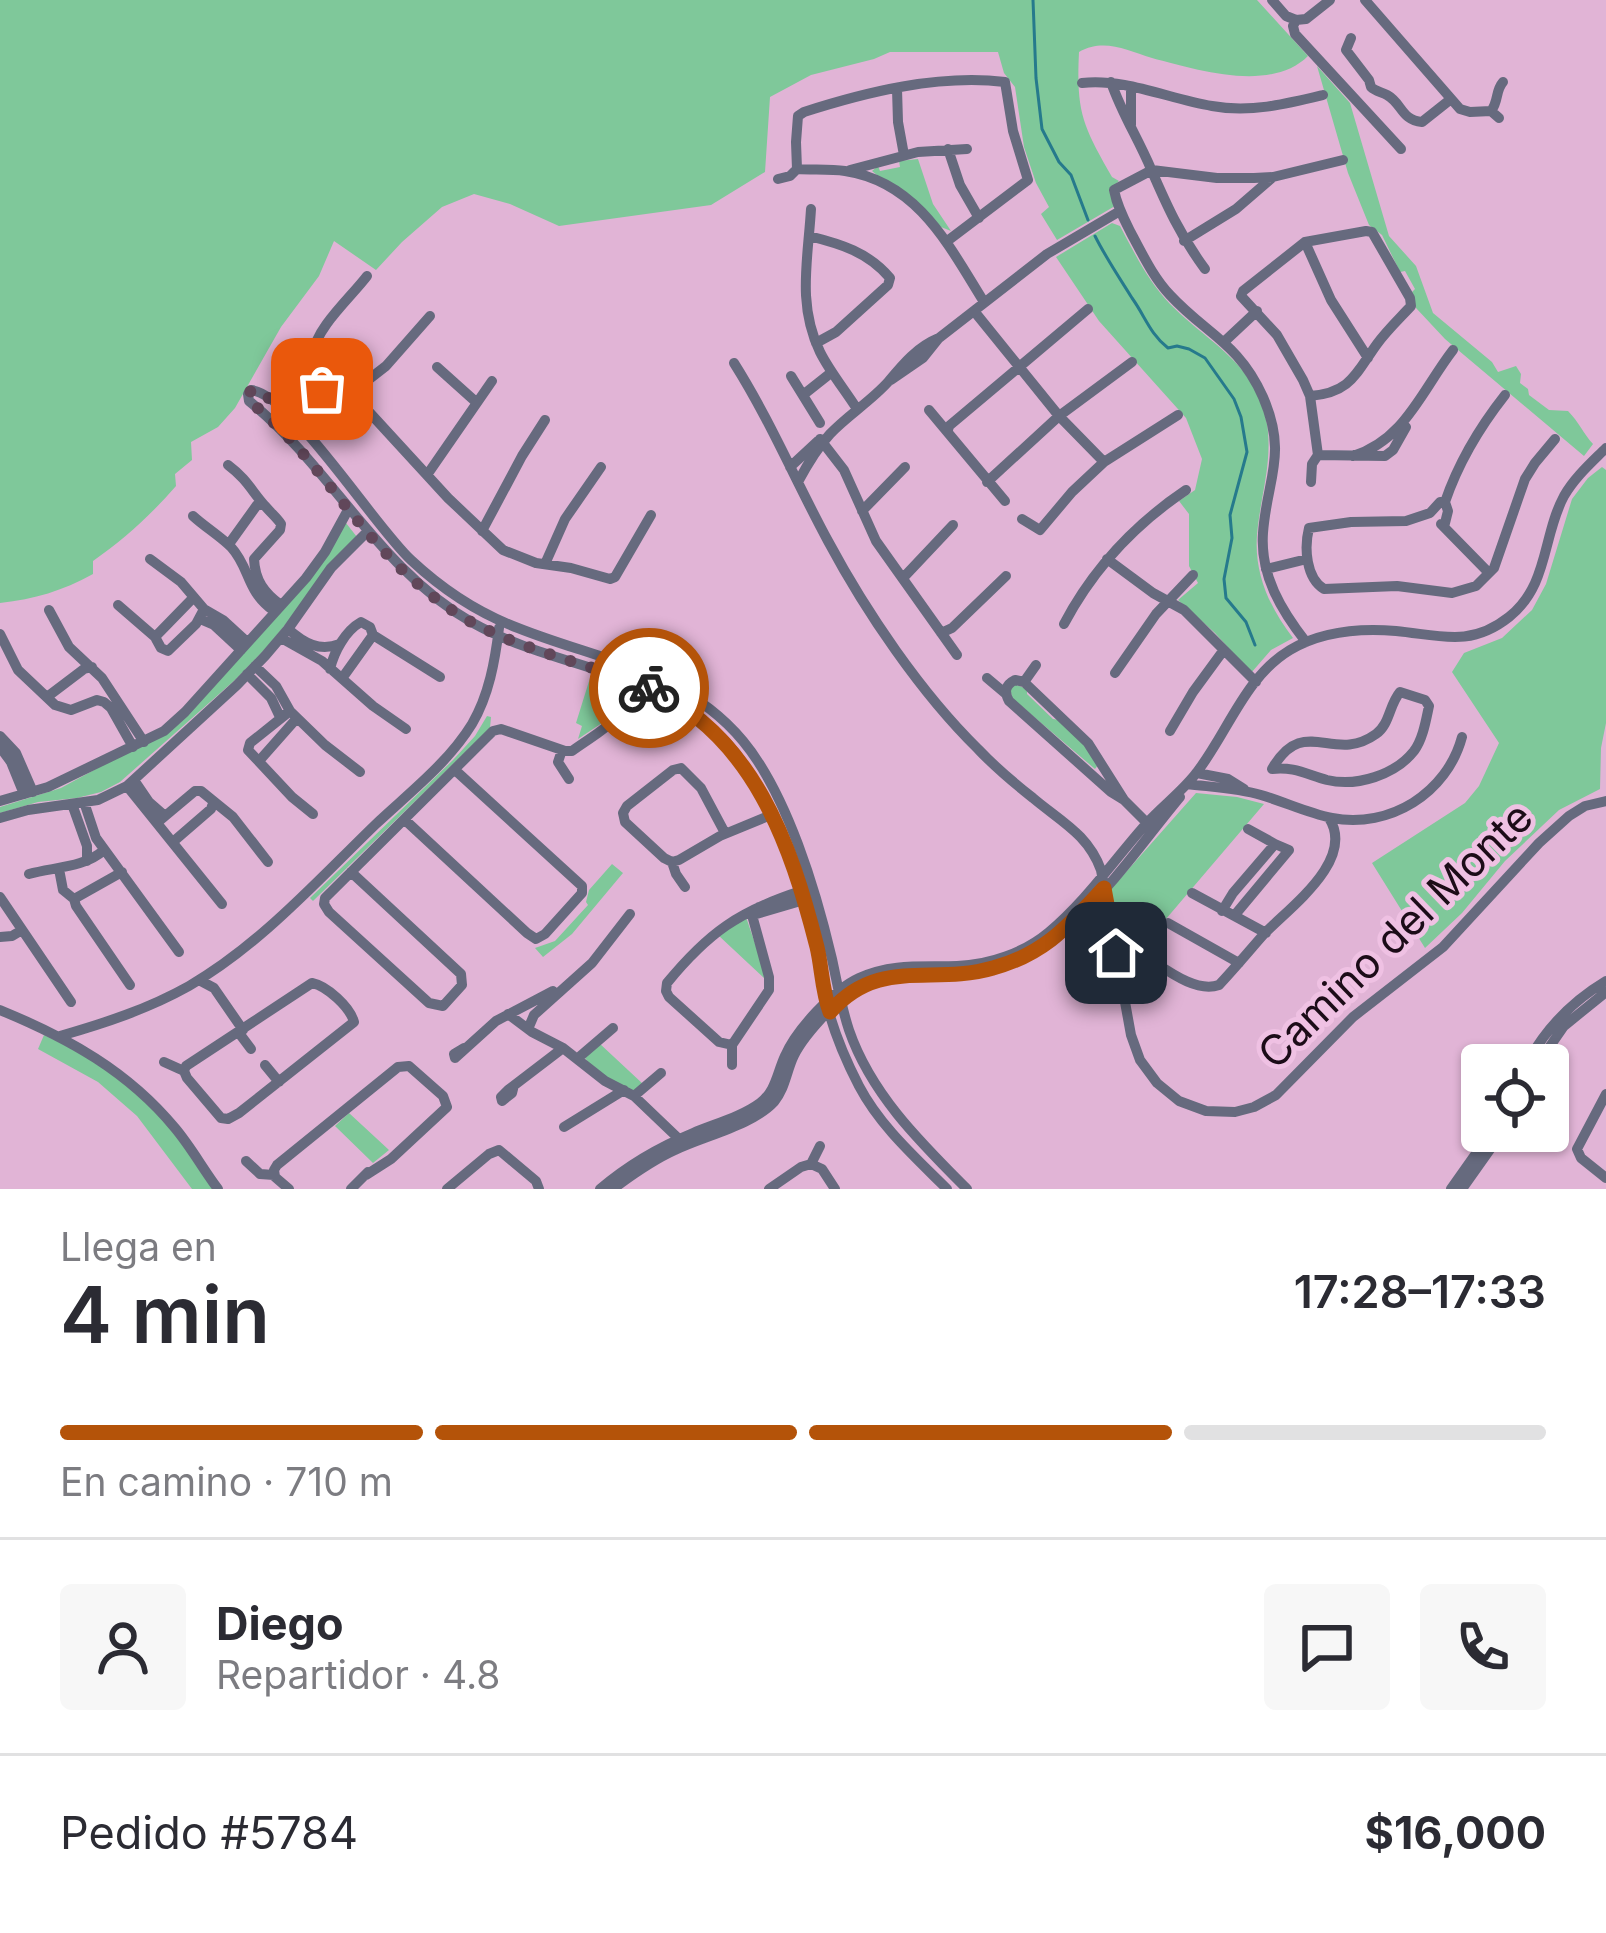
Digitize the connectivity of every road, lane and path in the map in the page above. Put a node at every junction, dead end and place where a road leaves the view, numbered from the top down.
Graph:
1 (1272, 0) edge
2 (1330, 0) edge
3 (1365, 0) edge
4 (1296, 20) junction
5 (1351, 38) dead end
6 (1082, 82) dead end
7 (1112, 82) junction
8 (1503, 82) dead end
9 (1130, 87) junction
10 (897, 89) junction
11 (1323, 95) dead end
12 (1451, 99) junction
13 (1131, 128) junction
14 (948, 149) junction
15 (967, 149) dead end
16 (1401, 149) dead end
17 (904, 155) junction
18 (1343, 160) dead end
19 (874, 164) junction
20 (797, 169) junction
21 (1152, 170) junction
22 (847, 171) junction
23 (1273, 177) junction
24 (778, 179) dead end
25 (873, 181) junction
26 (811, 209) dead end
27 (1120, 211) junction
28 (979, 218) junction
29 (809, 236) junction
30 (1184, 241) junction
31 (946, 242) junction
32 (1304, 242) junction
33 (1205, 269) dead end
34 (368, 276) dead end
35 (984, 302) junction
36 (1088, 309) dead end
37 (1255, 309) junction
38 (974, 311) junction
39 (430, 316) dead end
40 (1222, 339) junction
41 (816, 343) junction
42 (1453, 350) dead end
43 (1368, 358) junction
44 (1132, 362) dead end
45 (734, 363) dead end
46 (1018, 365) junction
47 (437, 367) dead end
48 (832, 372) junction
49 (790, 376) dead end
50 (492, 381) dead end
51 (348, 386) junction
52 (803, 395) junction
53 (1505, 395) dead end
54 (1310, 396) junction
55 (476, 402) junction
56 (856, 409) junction
57 (929, 410) dead end
58 (286, 411) junction
59 (1178, 415) dead end
60 (1059, 416) junction
61 (545, 420) dead end
62 (820, 423) dead end
63 (947, 430) junction
64 (825, 438) junction
65 (1556, 439) dead end
66 (1606, 448) edge
67 (1318, 455) junction
68 (1104, 462) junction
69 (228, 465) dead end
70 (601, 466) dead end
71 (790, 467) junction
72 (905, 467) dead end
73 (337, 472) junction
74 (427, 476) junction
75 (324, 478) junction
76 (798, 482) junction
77 (987, 482) junction
78 (1311, 482) dead end
79 (1186, 490) dead end
80 (1005, 501) dead end
81 (1444, 502) junction
82 (361, 503) junction
83 (262, 505) junction
84 (349, 510) junction
85 (862, 511) junction
86 (1430, 513) junction
87 (651, 515) dead end
88 (193, 517) dead end
89 (1022, 519) dead end
90 (953, 525) dead end
91 (1444, 527) junction
92 (482, 531) junction
93 (367, 532) junction
94 (229, 544) junction
95 (150, 559) dead end
96 (1107, 559) junction
97 (1307, 559) junction
98 (248, 560) junction
99 (402, 561) junction
100 (545, 564) junction
101 (1266, 569) junction
102 (1489, 573) junction
103 (1192, 574) dead end
104 (1006, 576) dead end
105 (903, 578) junction
106 (193, 598) junction
107 (1168, 600) junction
108 (118, 605) dead end
109 (278, 608) junction
110 (49, 610) dead end
111 (202, 614) junction
112 (1064, 624) dead end
113 (500, 628) junction
114 (285, 633) junction
115 (940, 633) junction
116 (0, 634) edge
117 (373, 635) junction
118 (155, 637) junction
119 (1306, 642) junction
120 (340, 644) junction
121 (244, 646) junction
122 (1223, 651) junction
123 (957, 656) dead end
124 (1036, 665) dead end
125 (92, 667) junction
126 (330, 669) junction
127 (251, 670) junction
128 (1115, 673) dead end
129 (343, 677) junction
130 (440, 677) dead end
131 (987, 678) dead end
132 (630, 681) junction
133 (1024, 682) junction
134 (1256, 682) junction
135 (107, 686) junction
136 (1006, 694) junction
137 (46, 697) junction
138 (97, 700) junction
139 (289, 715) junction
140 (406, 729) dead end
141 (1170, 731) dead end
142 (0, 736) edge
143 (1462, 737) dead end
144 (139, 744) junction
145 (0, 747) edge
146 (562, 750) junction
147 (260, 761) junction
148 (455, 770) junction
149 (1272, 770) junction
150 (360, 772) dead end
151 (1197, 772) junction
152 (569, 779) dead end
153 (130, 783) junction
154 (1187, 784) junction
155 (28, 793) junction
156 (1253, 793) junction
157 (1124, 800) junction
158 (1606, 800) edge
159 (0, 801) edge
160 (78, 803) junction
161 (213, 803) junction
162 (313, 814) dead end
163 (770, 814) junction
164 (0, 818) edge
165 (1329, 818) junction
166 (162, 819) junction
167 (405, 820) junction
168 (1150, 826) junction
169 (1248, 829) dead end
170 (725, 833) junction
171 (174, 841) junction
172 (1275, 844) junction
173 (104, 850) junction
174 (1289, 850) junction
175 (1304, 858) dead end
176 (87, 860) junction
177 (268, 862) dead end
178 (671, 862) junction
179 (59, 869) junction
180 (122, 872) junction
181 (351, 872) junction
182 (29, 874) dead end
183 (1103, 882) junction
184 (685, 886) dead end
185 (1192, 893) dead end
186 (802, 896) junction
187 (0, 898) edge
188 (74, 899) junction
189 (222, 904) dead end
190 (757, 910) junction
191 (1228, 913) junction
192 (630, 914) dead end
193 (1168, 923) dead end
194 (22, 930) junction
195 (1266, 933) junction
196 (0, 937) edge
197 (179, 952) dead end
198 (1140, 953) dead end
199 (1239, 964) junction
200 (214, 970) junction
201 (199, 980) junction
202 (1606, 981) edge
203 (130, 985) dead end
204 (214, 988) junction
205 (562, 988) junction
206 (1606, 992) edge
207 (839, 995) junction
208 (71, 1002) dead end
209 (828, 1007) junction
210 (0, 1010) edge
211 (508, 1014) junction
212 (613, 1028) dead end
213 (528, 1029) junction
214 (241, 1031) junction
215 (60, 1036) junction
216 (1540, 1044) edge
217 (1552, 1044) edge
218 (732, 1045) junction
219 (464, 1048) dead end
220 (563, 1048) junction
221 (251, 1049) dead end
222 (578, 1058) junction
223 (164, 1062) dead end
224 (265, 1065) dead end
225 (732, 1065) dead end
226 (184, 1071) junction
227 (661, 1073) dead end
228 (279, 1082) junction
229 (513, 1089) dead end
230 (629, 1093) junction
231 (1606, 1094) edge
232 (660, 1122) junction
233 (564, 1127) dead end
234 (679, 1138) junction
235 (664, 1146) junction
236 (820, 1146) dead end
237 (1477, 1152) edge
238 (1488, 1152) edge
239 (246, 1162) dead end
240 (811, 1164) junction
241 (274, 1174) junction
242 (1606, 1178) edge
243 (218, 1189) edge
244 (289, 1189) edge
245 (351, 1189) edge
246 (447, 1189) edge
247 (539, 1189) edge
248 (600, 1189) edge
249 (613, 1189) edge
250 (769, 1189) edge
251 (836, 1189) edge
252 (947, 1189) edge
253 (967, 1189) edge
254 (1451, 1189) edge
255 (1462, 1189) edge

1 - 4 street
2 - 4 street
3 - 12 street
4 - 16 street
5 - 12 street
6 - 7 street
7 - 9 street
7 - 13 street
8 - 12 street
9 - 11 street
9 - 13 street
10 - 17 street
10 - 20 street
10 - 28 street
13 - 21 street
14 - 15 street
14 - 17 street
14 - 28 street
17 - 19 street
18 - 23 street
19 - 22 street
19 - 25 street
20 - 22 street
20 - 24 street
21 - 23 street
21 - 27 street
21 - 30 street
22 - 25 street
23 - 30 street
25 - 31 street
26 - 29 street
27 - 35 street
27 - 40 street
28 - 31 street
29 - 41 street
29 - 41 street
30 - 33 street
31 - 35 street
32 - 37 street
32 - 43 street
32 - 43 street
34 - 51 street
35 - 38 street
36 - 46 street
37 - 40 street
37 - 54 street
38 - 46 street
38 - 56 street
39 - 51 street
40 - 101 street
41 - 48 street
42 - 67 street
43 - 54 street
44 - 60 street
45 - 71 street, Camino del Monte
46 - 60 street
46 - 63 street
47 - 55 street
48 - 52 street
48 - 56 street
49 - 52 street
50 - 55 street
51 - 58 street
51 - 74 street
52 - 62 street
53 - 81 street
54 - 67 street
55 - 74 street
56 - 64 street
57 - 63 street
58 - 73 street
58 - 75 street
59 - 68 street
60 - 68 street
60 - 77 street
61 - 92 street
63 - 77 street
64 - 71 street
64 - 76 street
64 - 85 street
65 - 102 street
66 - 119 street
67 - 78 street
68 - 89 street
69 - 83 street
70 - 100 street
71 - 76 street, Camino del Monte
72 - 85 street
73 - 75 street
73 - 82 street
74 - 92 street
75 - 84 street
76 - 183 street, Camino del Monte
77 - 80 street
79 - 96 street
81 - 86 street
81 - 91 street
82 - 84 street
82 - 99 street
83 - 94 street
83 - 98 street
84 - 93 street
84 - 109 street
85 - 105 street
86 - 91 street
86 - 97 street
87 - 100 street
88 - 94 street
90 - 105 street
91 - 102 street
92 - 100 street
93 - 99 street
93 - 114 street
94 - 98 street
95 - 106 street
96 - 107 street
96 - 112 street
97 - 101 street
97 - 102 street
98 - 109 street
99 - 113 street
101 - 119 street
103 - 107 street
104 - 115 street
105 - 115 street
106 - 111 street
106 - 118 street
107 - 122 street
107 - 128 street
108 - 118 street
109 - 121 street
110 - 125 street
111 - 118 street
111 - 121 street
113 - 132 street
113 - 200 street
113 - 207 street
114 - 120 street
114 - 126 street
114 - 127 street
115 - 123 street
116 - 137 street
117 - 120 street
117 - 129 street
117 - 130 street
119 - 134 street
120 - 126 street
121 - 144 street
122 - 134 street
122 - 141 street
124 - 133 street
125 - 135 street
125 - 137 street
126 - 129 street
127 - 139 street
127 - 153 street
129 - 140 street
131 - 136 street
132 - 146 street
132 - 163 street
133 - 136 street
133 - 157 street
134 - 151 street
135 - 138 street
135 - 144 street
136 - 157 street
137 - 138 street
138 - 144 street
139 - 147 street
139 - 147 street
139 - 150 street
142 - 155 street
143 - 165 street
144 - 155 street
145 - 155 street
146 - 148 street
146 - 152 street
147 - 162 street
148 - 167 street
148 - 167 street
149 - 149 street
149 - 156 street
151 - 154 street
151 - 156 street
153 - 160 street
153 - 166 street
154 - 156 street
154 - 168 street
155 - 159 street
156 - 165 street
157 - 168 street
158 - 183 street, Camino del Monte
160 - 164 street
160 - 173 street
160 - 176 street
161 - 166 street
161 - 171 street
161 - 177 street
163 - 170 street
163 - 186 street
165 - 195 street
166 - 171 street
167 - 181 street
168 - 183 street
169 - 172 street
170 - 178 street
170 - 178 street
171 - 189 street
172 - 174 street
172 - 191 street
173 - 176 street
173 - 180 street
174 - 175 street
174 - 191 street
176 - 179 street
178 - 184 street
179 - 182 street
179 - 188 street
180 - 188 street
180 - 197 street
181 - 181 street
183 - 207 street
185 - 191 street
186 - 190 street
186 - 209 street
187 - 194 street
188 - 203 street
190 - 218 street
190 - 218 street
191 - 195 street
192 - 205 street
193 - 199 street
194 - 196 street
194 - 208 street
195 - 199 street
198 - 199 street
200 - 201 street
200 - 204 street
201 - 204 street
201 - 215 street
202 - 216 street
204 - 214 street
205 - 211 street
205 - 213 street
206 - 217 street
207 - 209 street
207 - 253 street
209 - 234 street
209 - 249 street
209 - 252 street
210 - 215 street
211 - 213 street
211 - 219 street
212 - 222 street
213 - 220 street
214 - 221 street
214 - 226 street
214 - 228 street
215 - 243 street
218 - 225 street
220 - 222 street
220 - 229 street
222 - 230 street
223 - 226 street
224 - 228 street
226 - 228 street
227 - 230 street
230 - 232 street
230 - 233 street
231 - 242 street
232 - 234 street
232 - 235 street
234 - 235 street
235 - 248 street
236 - 240 street
237 - 254 street
238 - 255 street
239 - 241 street
240 - 250 street
240 - 251 street
241 - 244 street
241 - 245 street
246 - 247 street

